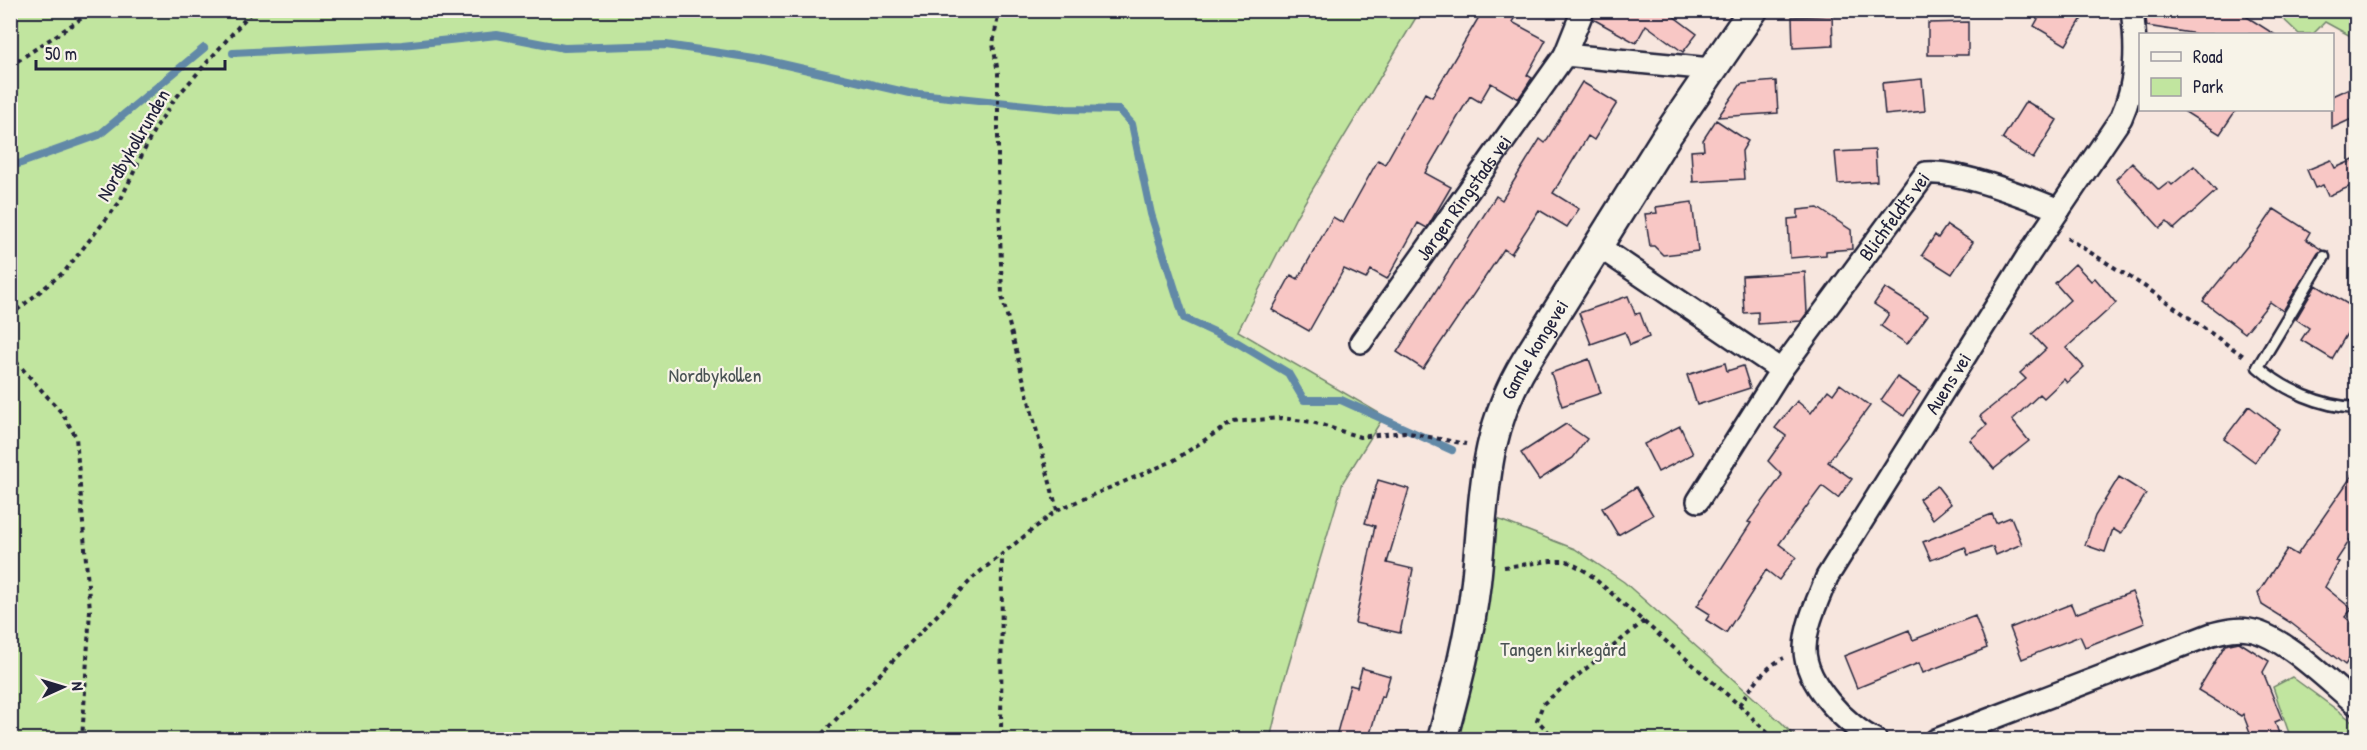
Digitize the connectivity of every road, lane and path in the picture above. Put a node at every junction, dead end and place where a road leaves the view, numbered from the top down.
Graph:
1 (94, 10) edge
2 (253, 10) edge
3 (559, 10) edge
4 (571, 10) edge
5 (999, 10) edge
6 (1583, 10) edge
7 (1753, 10) edge
8 (2132, 10) edge
9 (1565, 55) junction
10 (10, 66) edge
11 (1711, 69) junction
12 (2054, 218) junction
13 (1598, 246) junction
14 (2324, 257) dead end
15 (10, 316) edge
16 (1362, 342) dead end
17 (2233, 348) dead end
18 (10, 356) edge
19 (1781, 370) junction
20 (2356, 408) edge
21 (1490, 449) junction
22 (1698, 501) dead end
23 (1057, 510) junction
24 (1002, 554) junction
25 (1478, 564) junction
26 (1644, 621) junction
27 (1805, 650) junction
28 (2356, 704) edge
29 (1739, 705) junction
30 (82, 740) edge
31 (816, 740) edge
32 (1001, 740) edge
33 (1442, 740) edge
34 (1556, 740) edge
35 (1775, 740) edge
36 (1876, 740) edge
37 (1936, 740) edge

1 - 10 path
2 - 15 path, Nordbykollrunden
3 - 4 path
5 - 23 path
6 - 9 street, Jørgen Ringstads vei
7 - 11 main road, Gamle kongevei
8 - 12 street, Auens vei
9 - 11 street
9 - 16 street, Jørgen Ringstads vei
11 - 13 main road, Gamle kongevei
12 - 17 path
12 - 19 street, Blichfeldts vei
12 - 27 street, Auens vei
13 - 19 street
13 - 21 main road, Gamle kongevei
14 - 20 lane
18 - 30 path
19 - 22 street, Blichfeldts vei
21 - 23 path
21 - 25 main road, Gamle kongevei
23 - 24 path
24 - 31 path
24 - 32 path
25 - 26 path
25 - 33 main road, Gamle kongevei
26 - 29 path
26 - 34 path
27 - 29 path
27 - 36 street, Auens vei
28 - 37 street
29 - 35 path

